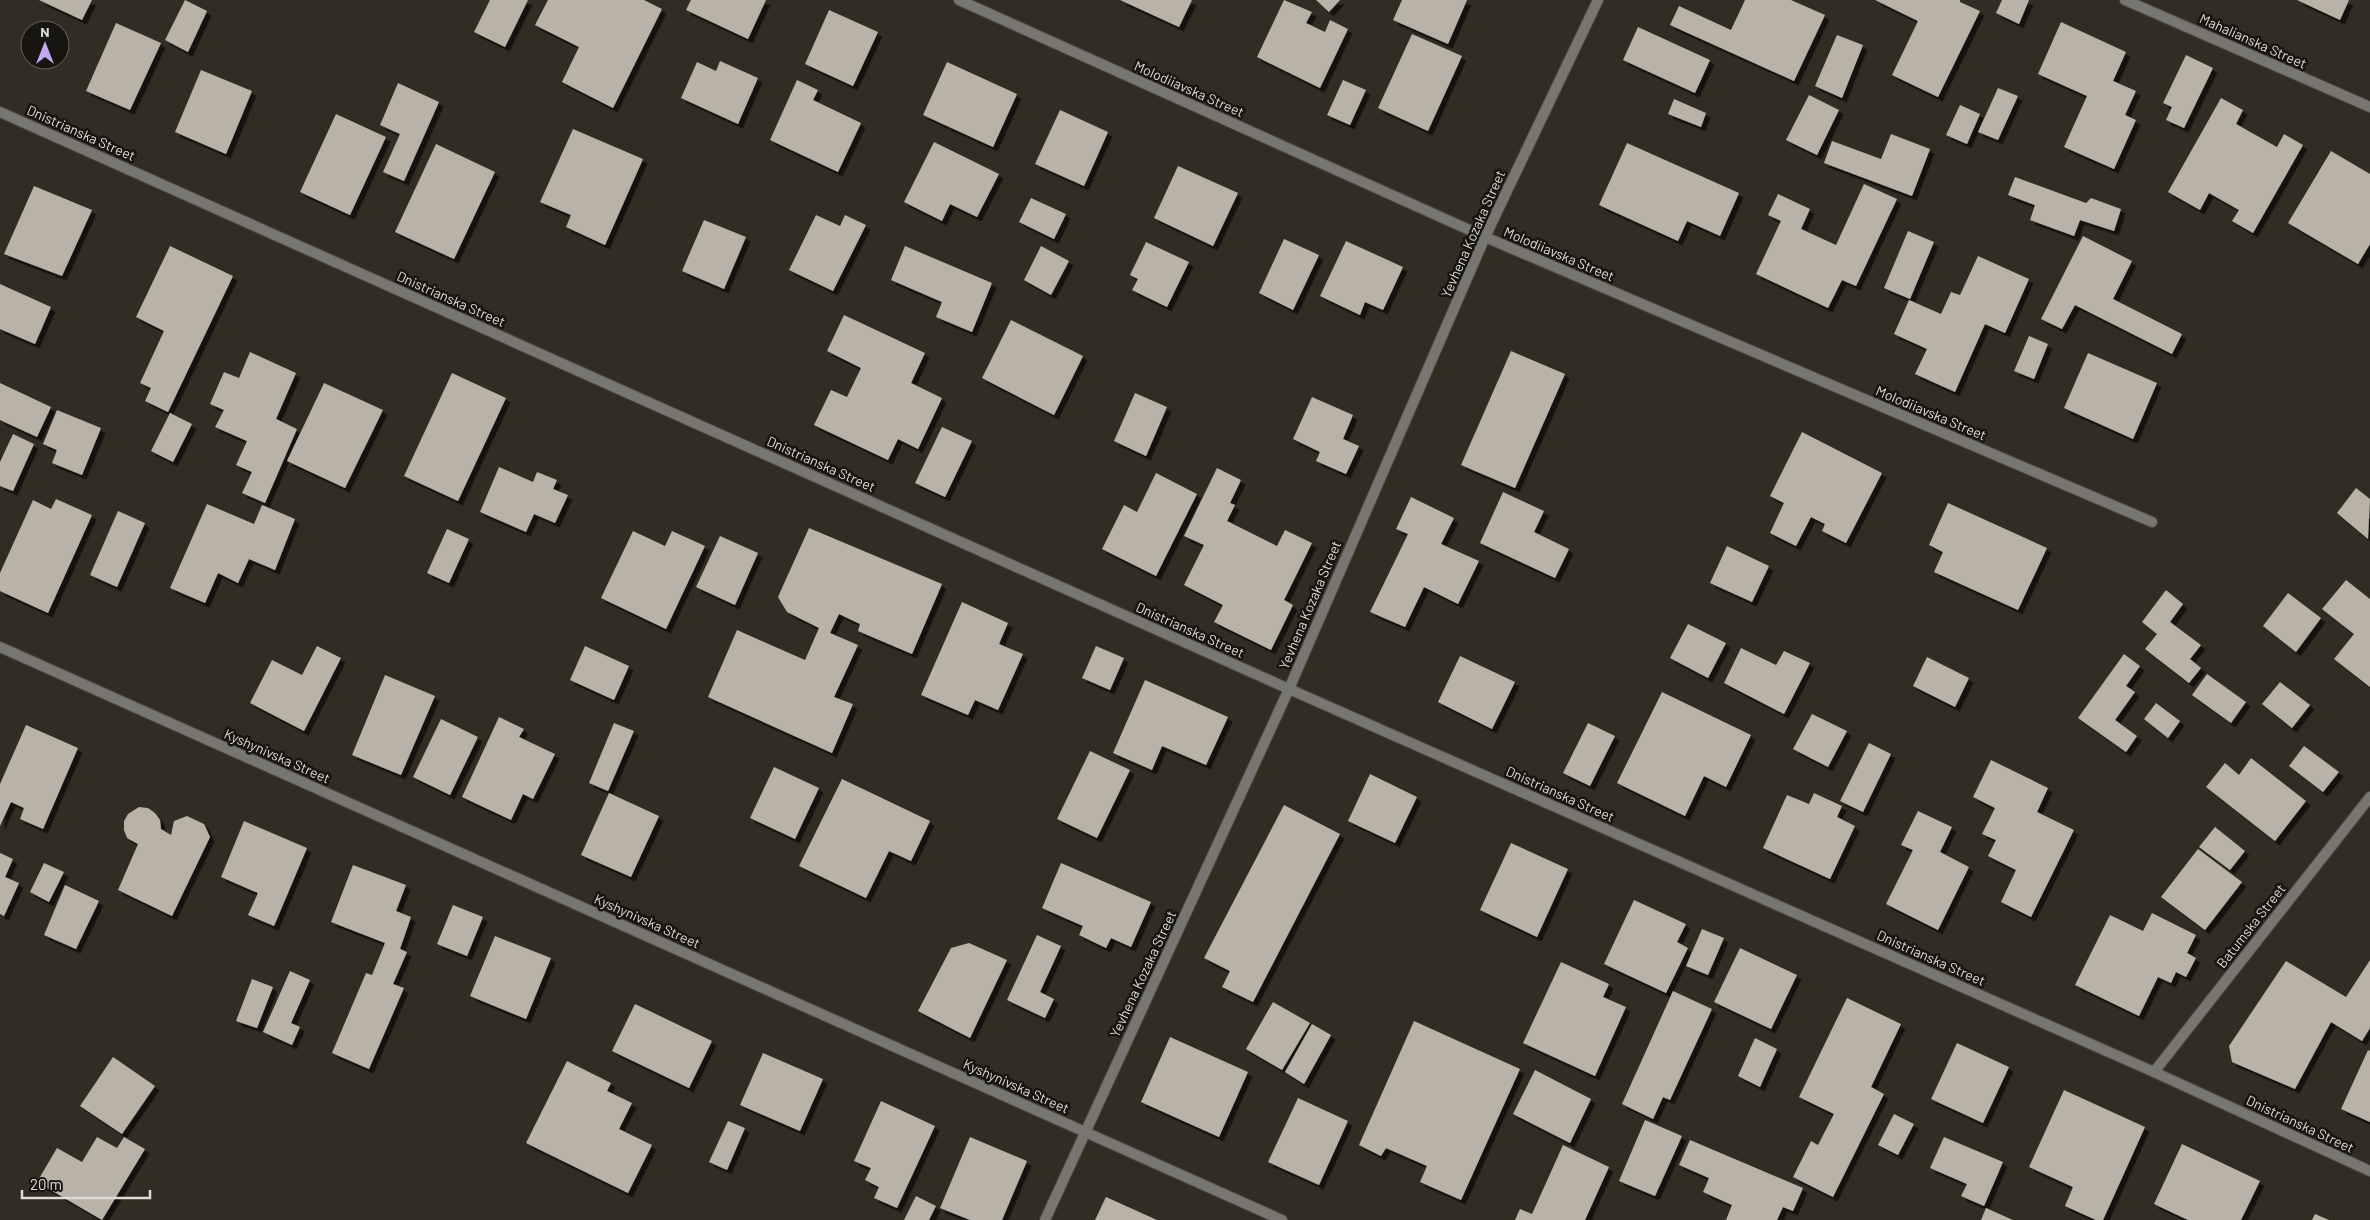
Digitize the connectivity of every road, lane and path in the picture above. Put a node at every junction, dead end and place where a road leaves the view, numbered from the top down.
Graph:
1 (959, 0) edge
2 (1598, 0) edge
3 (2126, 0) edge
4 (2370, 107) edge
5 (0, 112) edge
6 (1485, 237) junction
7 (2152, 522) dead end
8 (0, 647) edge
9 (1289, 689) junction
10 (2370, 797) edge
11 (2154, 1072) junction
12 (1086, 1132) junction
13 (2370, 1171) edge
14 (1044, 1220) edge
15 (1282, 1220) edge

1 - 6 street, Molodiiavska Street
2 - 6 street, Yevhena Kozaka Street
3 - 4 street, Mahalianska Street
5 - 9 street, Dnistrianska Street
6 - 7 street, Molodiiavska Street
6 - 9 street, Yevhena Kozaka Street
8 - 12 street, Kyshynivska Street
9 - 11 street, Dnistrianska Street
9 - 12 street, Yevhena Kozaka Street
10 - 11 street, Batumska Street
11 - 13 street, Dnistrianska Street
12 - 14 street, Yevhena Kozaka Street
12 - 15 street, Kyshynivska Street

